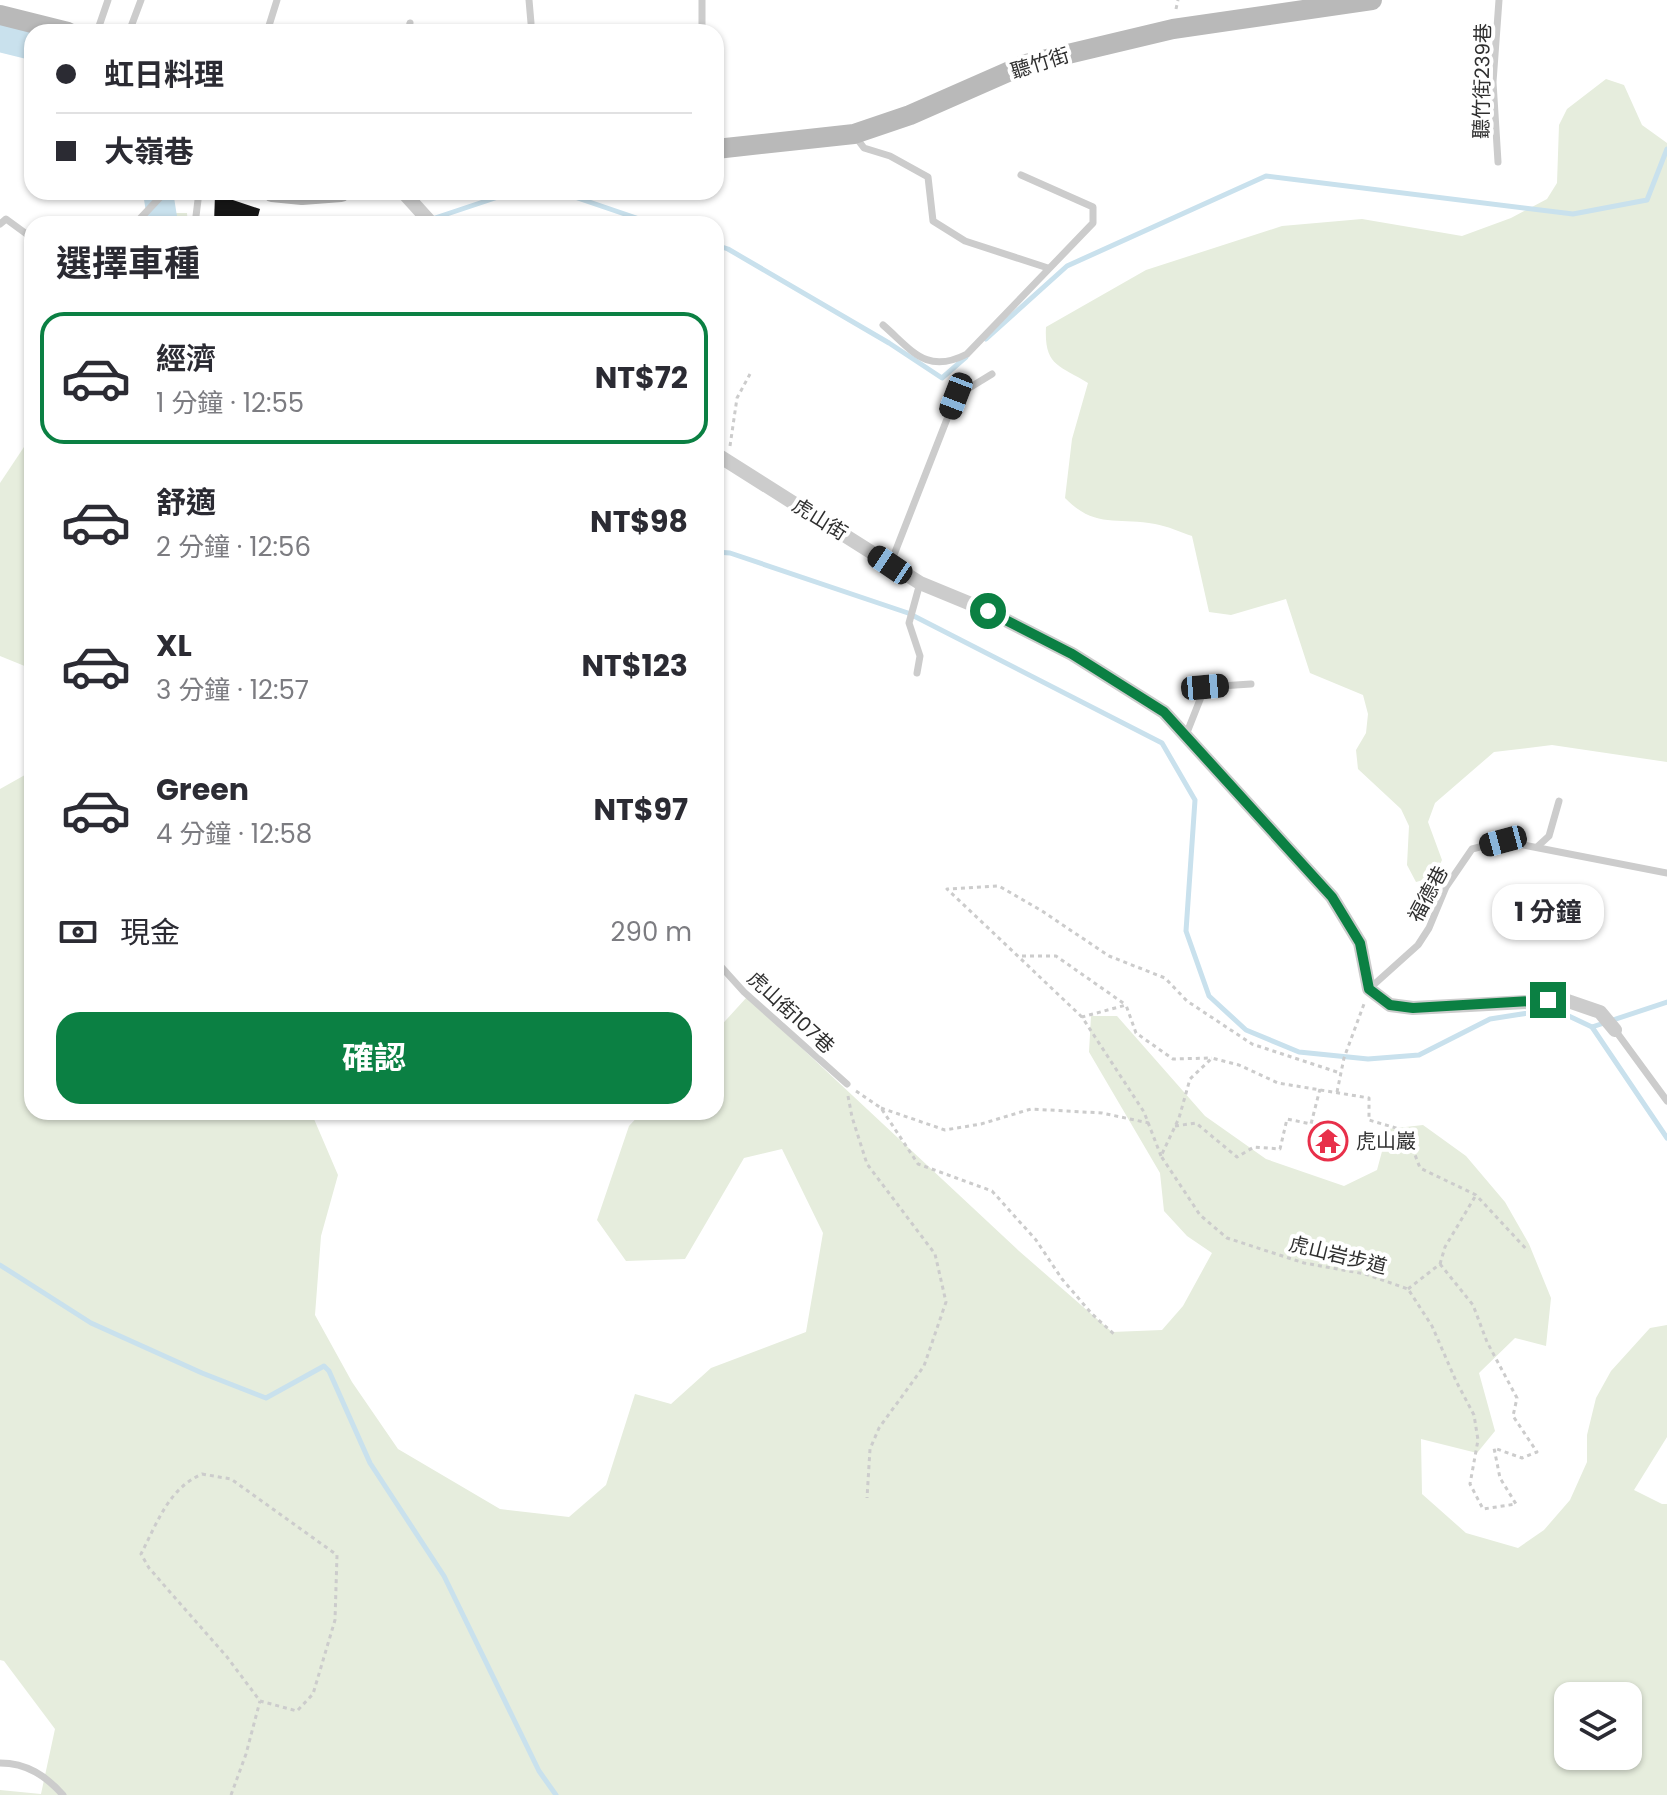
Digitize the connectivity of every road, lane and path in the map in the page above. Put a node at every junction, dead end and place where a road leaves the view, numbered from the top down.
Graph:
1 (108, 0) edge
2 (141, 0) edge
3 (278, 0) edge
4 (529, 0) edge
5 (702, 0) edge
6 (1372, 0) edge
7 (1499, 0) edge
8 (0, 15) edge
9 (531, 23) dead end
10 (36, 24) edge
11 (100, 24) edge
12 (132, 24) edge
13 (270, 24) edge
14 (702, 24) edge
15 (854, 134) junction
16 (724, 148) edge
17 (1498, 162) dead end
18 (1021, 175) dead end
19 (157, 200) edge
20 (409, 200) edge
21 (142, 216) edge
22 (424, 216) edge
23 (0, 224) edge
24 (24, 232) edge
25 (1048, 268) junction
26 (883, 325) dead end
27 (750, 374) dead end
28 (992, 374) dead end
29 (724, 450) edge
30 (724, 459) edge
31 (890, 565) junction
32 (920, 583) junction
33 (917, 673) dead end
34 (1251, 684) dead end
35 (1186, 735) junction
36 (1559, 801) dead end
37 (1537, 847) junction
38 (1667, 873) edge
39 (1020, 956) junction
40 (724, 970) edge
41 (1369, 989) junction
42 (1126, 1005) junction
43 (1082, 1017) junction
44 (1615, 1030) joint
45 (1212, 1058) junction
46 (1340, 1073) junction
47 (847, 1084) junction
48 (1320, 1089) junction
49 (1337, 1092) junction
50 (1667, 1101) edge
51 (881, 1108) junction
52 (1149, 1123) junction
53 (1175, 1126) junction
54 (1161, 1156) junction
55 (1476, 1195) junction
56 (1528, 1251) dead end
57 (1440, 1264) junction
58 (1408, 1289) junction
59 (1115, 1335) dead end
60 (867, 1498) dead end
61 (260, 1701) junction
62 (0, 1763) edge
63 (63, 1795) edge
64 (231, 1795) edge

1 - 11 lane
2 - 12 lane
3 - 13 lane
4 - 9 lane
5 - 14 lane
6 - 15 street, 聽竹街
7 - 17 lane, 聽竹街239巷
8 - 10 street
15 - 16 street, 聽竹街
15 - 25 lane
18 - 25 lane
19 - 21 lane
20 - 22 street
23 - 24 lane
25 - 26 lane
27 - 29 path
28 - 31 lane
30 - 31 street, 虎山街
31 - 32 street, 虎山街
32 - 33 lane
32 - 35 street, 虎山街
34 - 35 lane
35 - 41 street, 虎山街
36 - 37 lane
37 - 38 lane, 福德巷
37 - 41 lane, 福德巷
39 - 42 path
39 - 43 path, 虎山岩步道
39 - 46 path, 虎山岩步道
40 - 47 lane, 虎山街107巷
41 - 44 street
41 - 46 path
42 - 43 path
42 - 45 path
43 - 52 path, 虎山岩步道
44 - 50 lane
45 - 48 path
45 - 53 path
46 - 49 path
47 - 51 path
47 - 60 path
48 - 49 path
48 - 53 path
49 - 55 path
51 - 52 path
51 - 59 path
52 - 54 path, 虎山岩步道
53 - 54 path
54 - 58 path, 虎山岩步道
55 - 56 path
55 - 57 path
57 - 58 path
57 - 58 path, 虎山岩步道
61 - 61 path
61 - 64 path
62 - 63 lane

